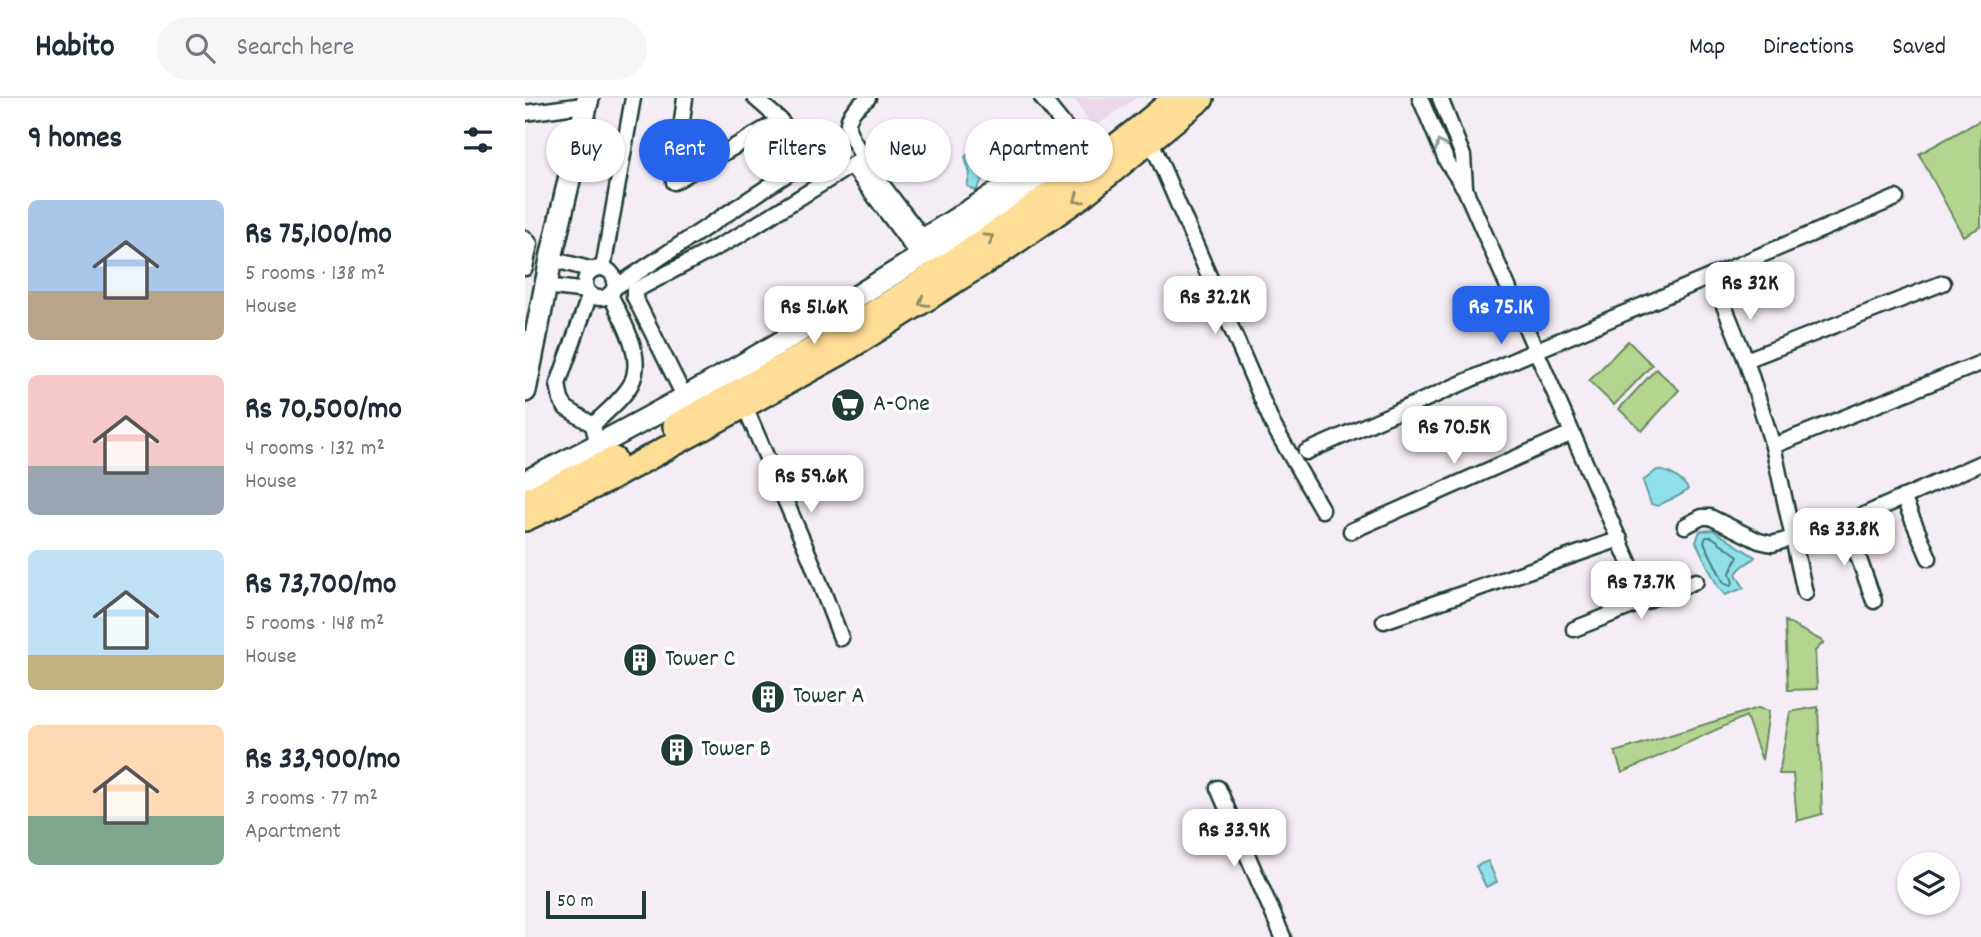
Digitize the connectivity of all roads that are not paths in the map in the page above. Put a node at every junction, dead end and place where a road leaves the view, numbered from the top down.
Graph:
1 (633, 98) edge
2 (685, 98) edge
3 (755, 98) edge
4 (868, 98) edge
5 (1042, 98) edge
6 (1175, 98) edge
7 (1202, 98) edge
8 (1420, 98) edge
9 (1440, 98) edge
10 (582, 103) edge
11 (528, 107) edge
12 (779, 119) edge
13 (1060, 119) edge
14 (1113, 133) edge
15 (744, 141) edge
16 (1151, 141) junction
17 (858, 162) junction
18 (777, 182) edge
19 (1036, 182) edge
20 (1036, 182) edge
21 (1465, 189) junction
22 (1896, 198) dead end
23 (537, 245) edge
24 (927, 255) junction
25 (525, 268) edge
26 (598, 269) junction
27 (1712, 276) junction
28 (1943, 284) dead end
29 (546, 286) junction
30 (612, 291) junction
31 (589, 293) junction
32 (525, 323) edge
33 (1535, 351) junction
34 (1746, 360) junction
35 (1981, 363) edge
36 (525, 391) edge
37 (685, 398) junction
38 (745, 407) junction
39 (1572, 433) junction
40 (596, 435) junction
41 (1773, 446) junction
42 (1306, 452) dead end
43 (1980, 467) edge
44 (525, 482) edge
45 (1903, 498) junction
46 (525, 501) edge
47 (1322, 510) dead end
48 (525, 519) edge
49 (1846, 523) junction
50 (1685, 526) dead end
51 (1351, 531) dead end
52 (1620, 538) junction
53 (1793, 540) junction
54 (1929, 558) dead end
55 (1696, 581) dead end
56 (1805, 593) dead end
57 (1646, 601) junction
58 (1874, 601) dead end
59 (1384, 621) dead end
60 (1574, 629) dead end
61 (841, 638) dead end
62 (1218, 788) dead end
63 (1283, 937) edge

1 - 26 street
2 - 15 street
3 - 12 street
4 - 17 street
5 - 13 street
6 - 14 main road
7 - 16 main road
21 -> 8 street
9 - 21 street
10 - 11 street
10 - 23 street
16 -> 38 main road
16 - 47 street
17 - 24 street
17 - 37 street
18 - 30 street
19 - 24 main road
20 - 24 street
21 - 33 street
22 - 27 street
23 - 25 street
23 - 26 street
23 - 29 street
23 - 32 street
24 - 37 street
24 - 46 main road
26 - 30 street
26 - 31 street
27 - 33 street
27 - 34 street
28 - 34 street
29 - 31 street
29 - 36 street
30 - 31 street
30 - 40 street
31 - 40 street
33 - 39 street
33 - 42 street
34 - 41 street
35 - 41 street
37 - 40 street
38 - 48 main road
38 - 61 street
39 - 51 street
39 - 52 street
40 - 44 street
41 - 53 street
43 - 45 street
45 - 49 street
45 - 54 street
49 - 53 street
49 - 58 street
50 - 53 street
52 - 57 street
52 - 59 street
53 - 56 street
55 - 57 street
57 - 60 street
62 - 63 street

